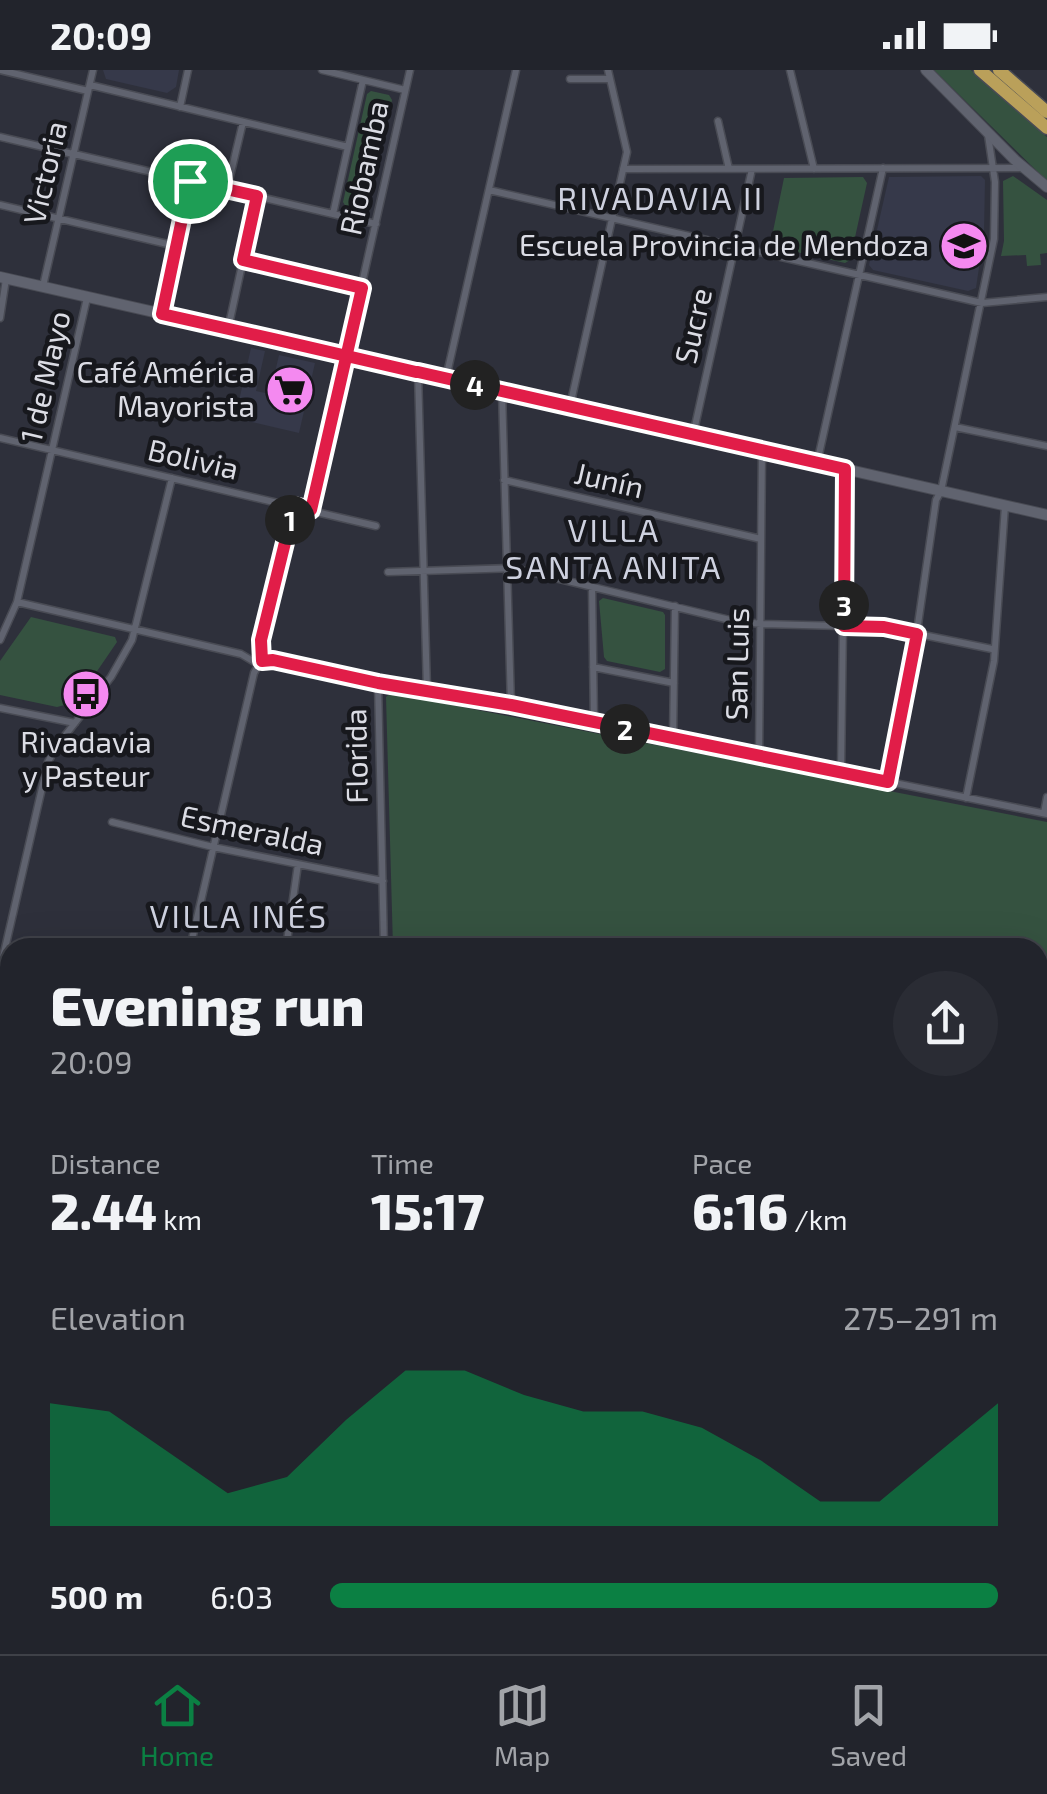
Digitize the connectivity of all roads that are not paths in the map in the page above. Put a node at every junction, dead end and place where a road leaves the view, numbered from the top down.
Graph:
1 (0, 70) edge
2 (93, 70) edge
3 (188, 70) edge
4 (322, 70) edge
5 (410, 70) edge
6 (516, 70) edge
7 (608, 70) edge
8 (790, 70) edge
9 (926, 70) edge
10 (980, 70) edge
11 (999, 70) edge
12 (610, 79) junction
13 (362, 80) junction
14 (570, 80) dead end
15 (89, 88) junction
16 (406, 90) junction
17 (180, 107) junction
18 (1047, 112) edge
19 (718, 121) dead end
20 (243, 122) junction
21 (1047, 128) edge
22 (988, 134) junction
23 (0, 138) edge
24 (348, 147) junction
25 (74, 154) junction
26 (814, 168) junction
27 (882, 168) junction
28 (992, 168) junction
29 (1022, 168) junction
30 (623, 169) junction
31 (730, 169) junction
32 (752, 169) junction
33 (190, 181) junction
34 (1047, 187) edge
35 (227, 189) junction
36 (489, 190) junction
37 (257, 196) junction
38 (0, 205) edge
39 (333, 214) junction
40 (612, 218) junction
41 (59, 219) junction
42 (376, 224) junction
43 (176, 246) junction
44 (735, 246) junction
45 (243, 260) junction
46 (859, 275) junction
47 (3, 278) edge
48 (43, 286) junction
49 (362, 288) junction
50 (88, 296) junction
51 (1047, 298) edge
52 (982, 303) junction
53 (162, 314) junction
54 (0, 318) edge
55 (228, 329) junction
56 (347, 356) junction
57 (418, 372) junction
58 (446, 378) junction
59 (502, 391) junction
60 (570, 406) junction
61 (955, 427) junction
62 (693, 434) junction
63 (0, 438) edge
64 (1047, 446) edge
65 (52, 450) junction
66 (762, 450) junction
67 (817, 463) junction
68 (845, 469) junction
69 (172, 478) junction
70 (504, 480) junction
71 (941, 491) junction
72 (294, 506) junction
73 (1005, 506) junction
74 (311, 510) junction
75 (1047, 516) edge
76 (376, 526) dead end
77 (762, 539) junction
78 (507, 568) junction
79 (424, 571) junction
80 (388, 572) dead end
81 (592, 587) junction
82 (18, 602) junction
83 (675, 606) junction
84 (761, 624) junction
85 (844, 626) junction
86 (136, 630) junction
87 (917, 634) junction
88 (0, 640) edge
89 (992, 649) junction
90 (257, 657) junction
91 (593, 667) junction
92 (378, 683) junction
93 (674, 683) junction
94 (427, 690) junction
95 (511, 705) junction
96 (0, 708) edge
97 (75, 722) junction
98 (594, 722) junction
99 (673, 739) junction
100 (760, 758) junction
101 (842, 774) junction
102 (888, 782) junction
103 (1047, 797) edge
104 (966, 798) junction
105 (1045, 813) edge
106 (112, 822) dead end
107 (213, 847) junction
108 (298, 864) junction
109 (383, 880) junction
110 (7, 938) edge
111 (192, 938) edge
112 (287, 938) edge
113 (384, 938) edge

1 - 15 street
2 - 15 street, Victoria
3 - 17 street
4 - 13 street
5 - 16 street, Riobamba
6 - 36 street
7 - 12 street
8 - 26 street
9 - 22 main road
10 - 21 highway
11 - 18 highway
12 - 14 street
12 - 30 street
13 - 16 street
13 - 24 street
15 - 17 street
15 - 25 street, Victoria
16 - 42 street, Riobamba
17 - 20 street
19 - 31 street
20 - 24 street
20 - 35 street
22 - 28 street
22 - 29 main road
23 - 25 street
24 - 39 street
25 - 33 street
25 - 41 street, Victoria
26 - 27 street
26 - 32 street
27 - 28 street
27 - 46 street
28 - 29 street
28 - 52 street
29 - 34 main road
30 - 31 street
30 - 40 street
31 - 32 street
32 - 44 street, Sucre
33 - 35 street
33 - 43 street
35 - 37 street
36 - 40 street
36 - 58 street
37 - 39 street
37 - 45 street
38 - 41 street
39 - 42 street
40 - 44 street
40 - 60 street
41 - 43 street
41 - 48 street, Victoria
42 - 49 street, Riobamba
43 - 53 street
44 - 46 street
44 - 62 street, Sucre
45 - 49 street
45 - 55 street
46 - 52 street
46 - 67 street
47 - 48 main road
47 - 54 street
48 - 50 main road
49 - 56 street, Riobamba
50 - 53 main road
50 - 65 street, 1 de Mayo
51 - 52 street
52 - 61 street
53 - 55 main road
55 - 56 main road
56 - 57 main road
56 - 74 street, Riobamba
57 - 58 main road
57 - 79 street
58 - 59 main road
59 - 60 main road
59 - 70 street
60 - 62 main road
61 - 64 street
61 - 71 street
62 - 66 main road
63 - 65 street, Bolivia
65 - 69 street, Bolivia
65 - 82 street, 1 de Mayo
66 - 67 main road
66 - 77 street, San Luis
67 - 68 main road
68 - 71 main road
68 - 85 street
69 - 72 street, Bolivia
69 - 86 street
70 - 77 street, Junín
70 - 78 street
71 - 73 main road
71 - 87 street
72 - 74 street, Bolivia
72 - 90 street
73 - 75 main road
73 - 89 street
74 - 76 street, Bolivia
77 - 84 street, San Luis
78 - 79 street
78 - 81 street
78 - 95 street
79 - 80 street
79 - 94 street
81 - 83 street
81 - 91 street
82 - 86 street
82 - 88 street, 1 de Mayo
83 - 84 street
83 - 93 street
84 - 85 street
84 - 100 street, San Luis
85 - 87 street
85 - 101 street
86 - 90 street
86 - 97 street
87 - 89 street
87 - 102 street
89 - 104 street
90 - 92 street
90 - 107 street
91 - 93 street
91 - 98 street
92 - 94 street
92 - 109 street, Florida
93 - 99 street
94 - 95 street
95 - 98 street
96 - 97 street
97 - 110 street
98 - 99 street
99 - 100 street
100 - 101 street
101 - 102 street
102 - 104 street
103 - 105 street
104 - 105 street
106 - 107 street, Esmeralda
107 - 108 street, Esmeralda
107 - 111 street
108 - 109 street, Esmeralda
108 - 112 street
109 - 113 street, Florida

